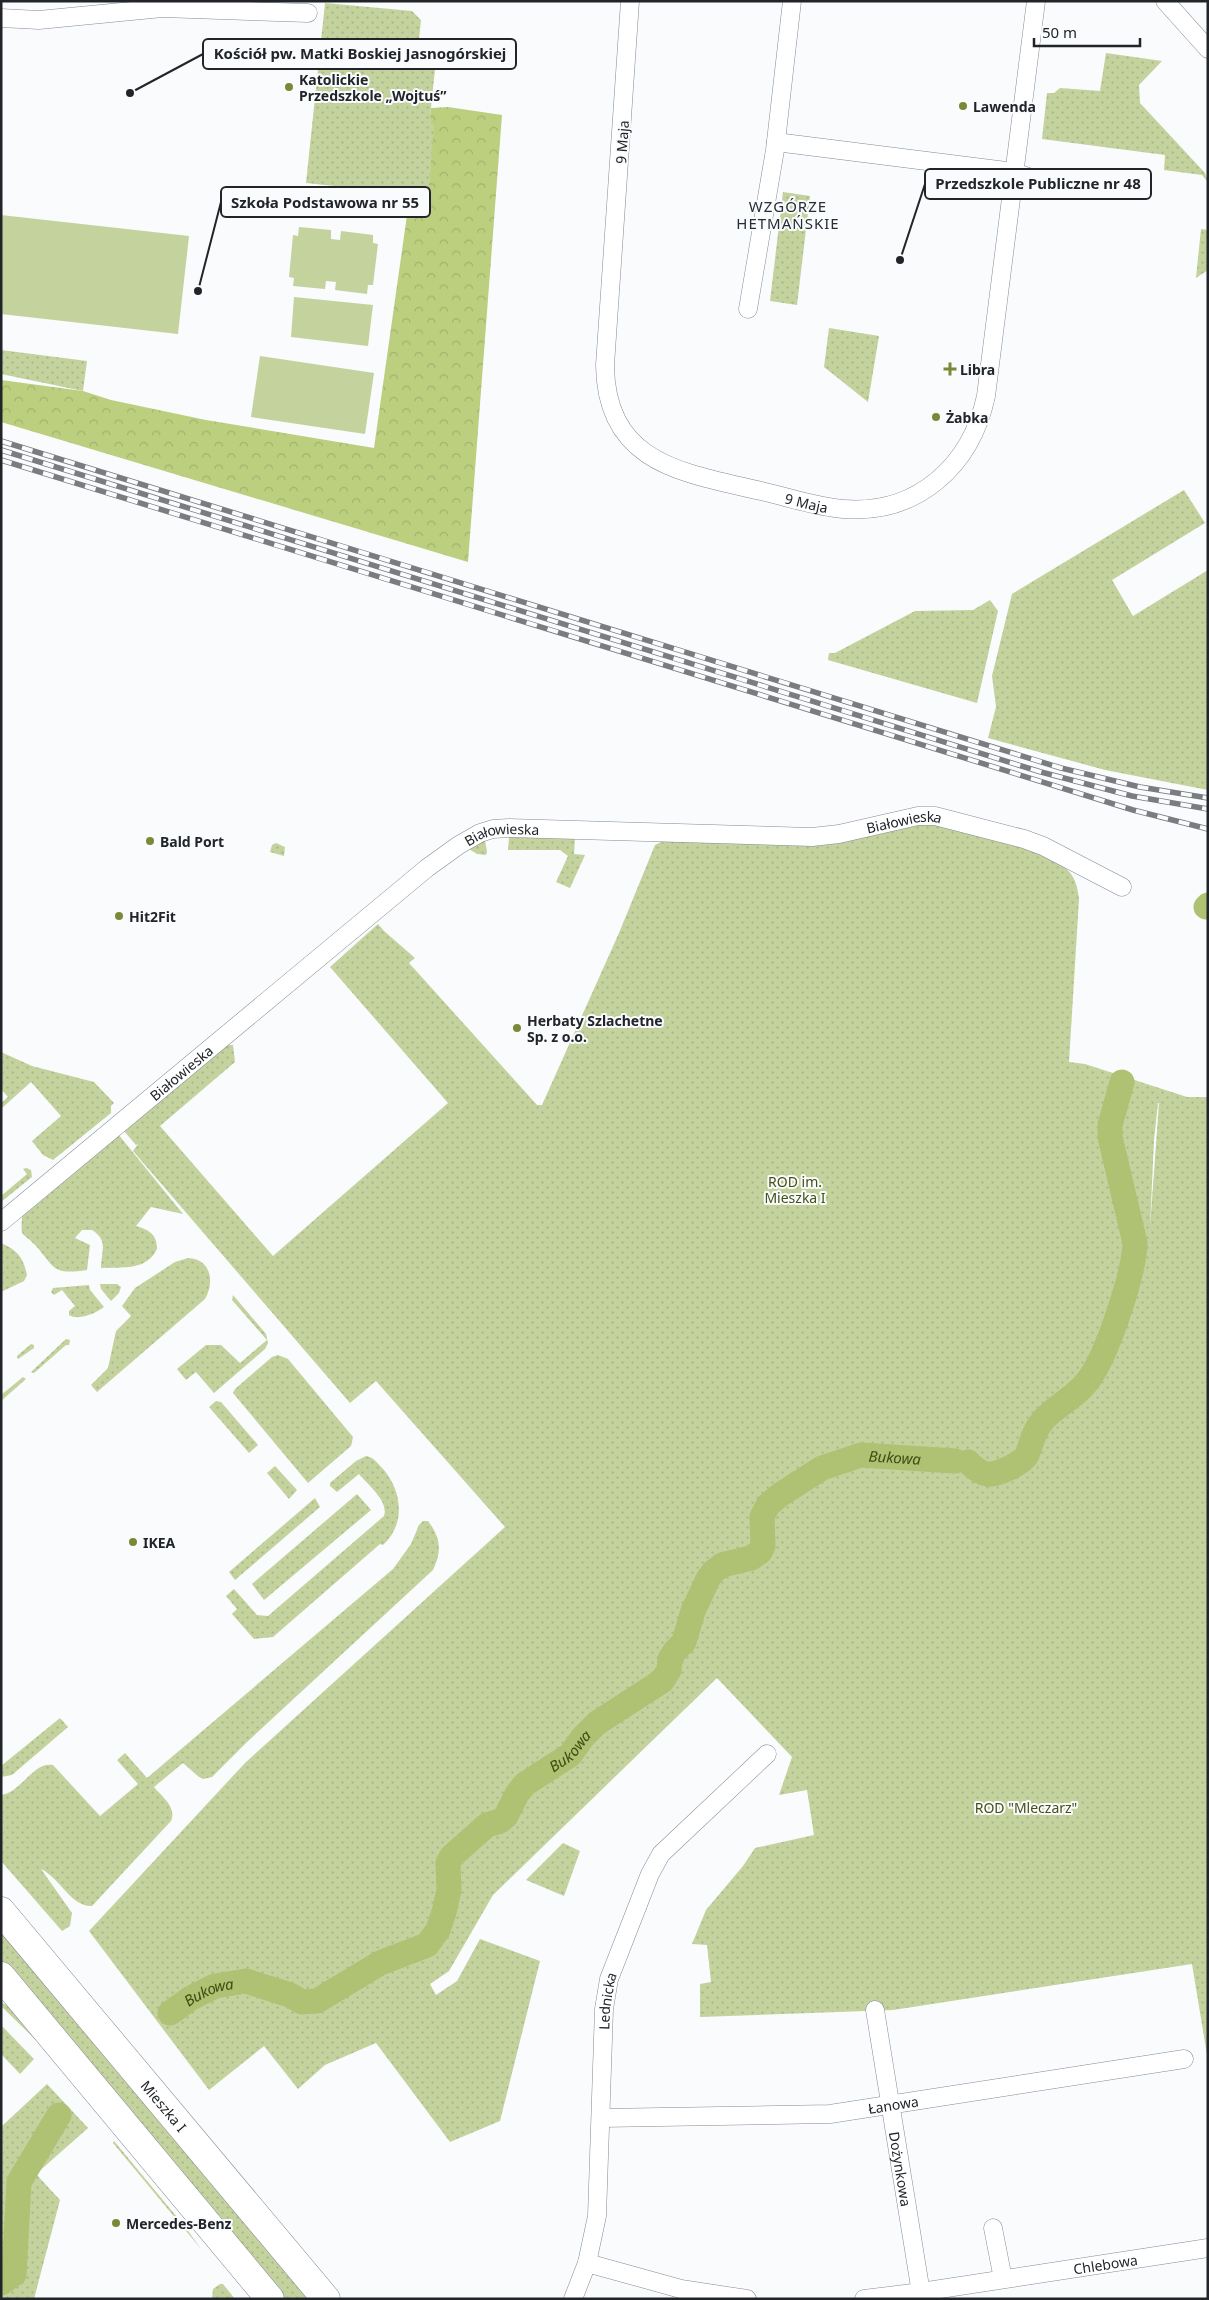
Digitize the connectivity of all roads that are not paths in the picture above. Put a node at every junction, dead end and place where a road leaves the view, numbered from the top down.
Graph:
1 (630, 1) edge
2 (792, 1) edge
3 (1036, 1) edge
4 (1165, 1) edge
5 (308, 13) dead end
6 (1, 18) edge
7 (1208, 49) edge
8 (776, 142) junction
9 (1014, 172) junction
10 (1034, 179) dead end
11 (748, 309) dead end
12 (1122, 887) dead end
13 (1, 1222) edge
14 (767, 1754) dead end
15 (1, 1912) edge
16 (1, 1976) edge
17 (875, 2010) dead end
18 (1184, 2059) dead end
19 (890, 2106) junction
20 (602, 2118) junction
21 (994, 2228) dead end
22 (1208, 2248) edge
23 (587, 2263) junction
24 (1003, 2280) junction
25 (921, 2296) edge
26 (270, 2299) edge
27 (326, 2299) edge
28 (572, 2299) edge
29 (747, 2299) edge
30 (864, 2299) edge

1 - 9 street, 9 Maja
2 - 8 street
3 - 9 street, 9 Maja
4 - 7 street
5 - 6 street
8 - 9 street
8 - 11 street
9 - 10 street
12 - 13 street, Białowieska
14 - 20 street, Lednicka
15 - 27 main road, Mieszka I
16 - 26 main road
17 - 19 street, Dożynkowa
18 - 19 street, Łanowa
19 - 20 street, Łanowa
19 - 25 street, Dożynkowa
20 - 23 street, Lednicka
21 - 24 street
22 - 24 street, Chlebowa
23 - 28 street, Lednicka
23 - 29 street
24 - 25 street, Chlebowa
25 - 30 street, Chlebowa

